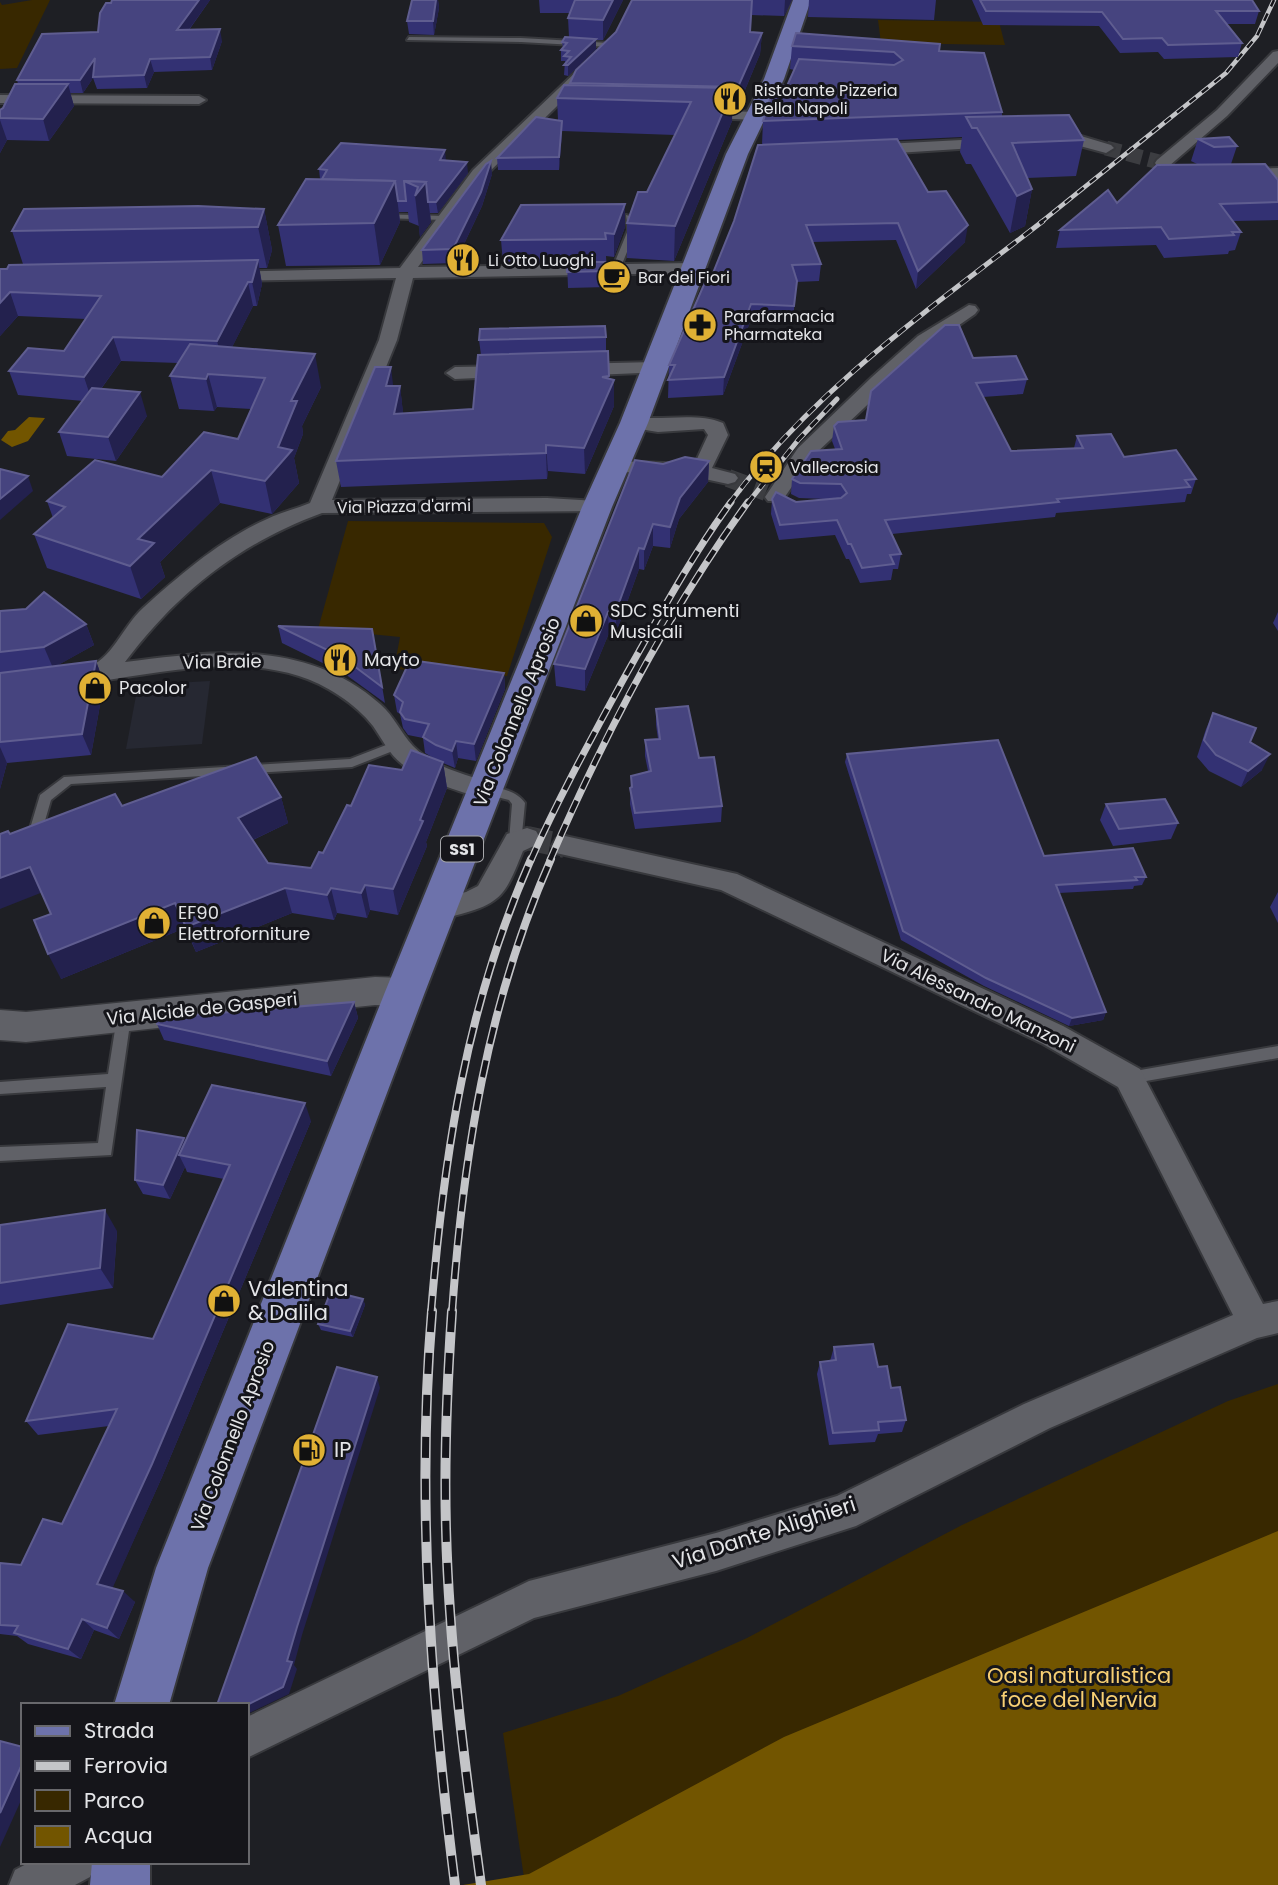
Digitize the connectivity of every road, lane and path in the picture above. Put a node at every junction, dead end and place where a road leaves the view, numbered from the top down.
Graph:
1 (802, 0) edge
2 (409, 39) dead end
3 (613, 39) joint
4 (1278, 55) edge
5 (8, 99) edge
6 (199, 100) dead end
7 (550, 106) junction
8 (575, 106) edge
9 (679, 109) edge
10 (759, 112) junction
11 (5, 119) edge
12 (1106, 148) tunnel mouth
13 (845, 152) edge
14 (1184, 170) edge
15 (1278, 173) edge
16 (1218, 176) edge
17 (376, 216) edge
18 (629, 217) edge
19 (444, 218) junction
20 (694, 268) junction
21 (616, 269) junction
22 (406, 272) junction
23 (446, 272) junction
24 (211, 277) edge
25 (401, 295) junction
26 (969, 310) dead end
27 (656, 368) junction
28 (455, 373) dead end
29 (634, 423) junction
30 (614, 467) junction
31 (691, 470) junction
32 (728, 478) tunnel mouth
33 (778, 499) edge
34 (319, 507) junction
35 (597, 507) junction
36 (104, 673) junction
37 (69, 677) edge
38 (399, 744) junction
39 (486, 790) junction
40 (521, 840) joint
41 (565, 846) tunnel mouth
42 (0, 853) edge
43 (438, 909) junction
44 (405, 992) junction
45 (124, 1017) junction
46 (0, 1025) edge
47 (1278, 1052) edge
48 (1129, 1078) junction
49 (114, 1080) junction
50 (0, 1088) edge
51 (0, 1154) edge
52 (1266, 1320) edge
53 (142, 1703) edge
54 (248, 1738) edge
55 (109, 1868) edge
56 (30, 1885) edge

1 - 10 main road, Via Colonnello Aprosio / SS1
2 - 3 lane
3 - 7 street
4 - 14 street
5 - 6 street
5 - 11 street
7 - 8 street
7 - 19 street
9 - 10 street
10 - 20 main road, Via Colonnello Aprosio / SS1
12 - 13 street
15 - 16 street
17 - 19 lane
18 - 21 lane
19 - 22 street
20 - 21 street
20 - 27 main road, Via Colonnello Aprosio / SS1
21 - 23 street
22 - 23 street
22 - 24 street
22 - 25 street
23 - 25 street
25 - 34 street
26 - 33 street
27 - 28 street
27 - 29 main road, Via Colonnello Aprosio / SS1
29 - 30 main road, Via Colonnello Aprosio / SS1
29 - 31 street
30 - 31 street
30 - 35 main road, Via Colonnello Aprosio / SS1
31 - 32 street
34 - 35 street, Via Piazza d'armi
34 - 36 street, Via Piazza d'armi
35 - 39 main road, Via Colonnello Aprosio / SS1
36 - 37 street, Via Braie
36 - 38 street, Via Braie
38 - 39 street, Via Braie
38 - 42 lane
39 - 40 lane
39 - 43 main road, Via Colonnello Aprosio / SS1
40 - 43 street
41 - 48 street, Via Alessandro Manzoni
43 - 44 main road, Via Colonnello Aprosio / SS1
44 - 45 street, Via Alcide de Gasperi
44 - 53 main road, Via Colonnello Aprosio / SS1
45 - 46 street, Via Alcide de Gasperi
45 - 49 lane
47 - 48 lane
48 - 52 street
49 - 50 lane
49 - 51 lane
52 - 54 street, Via Dante Alighieri
55 - 56 street

